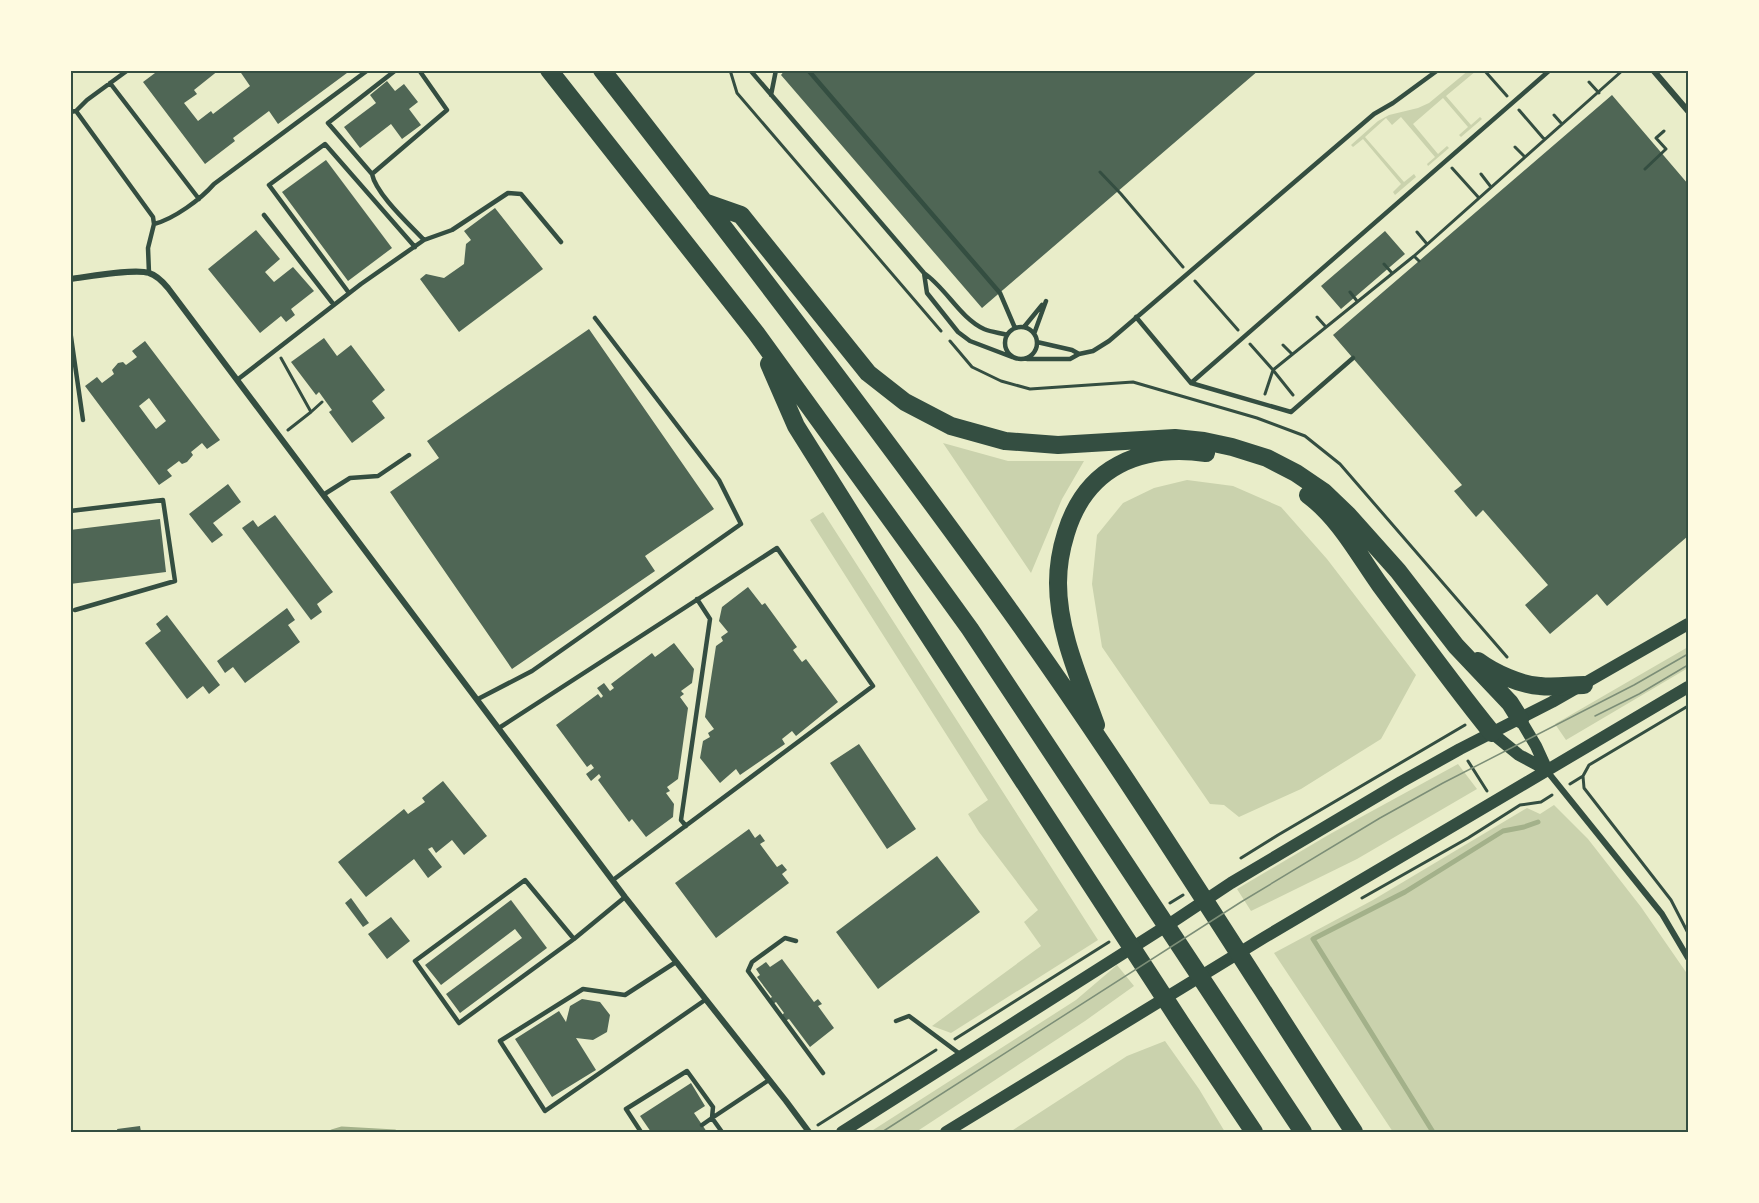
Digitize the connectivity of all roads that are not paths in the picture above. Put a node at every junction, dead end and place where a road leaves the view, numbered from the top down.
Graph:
1 (128, 70) edge
2 (368, 70) edge
3 (396, 70) edge
4 (419, 70) edge
5 (549, 70) edge
6 (602, 70) edge
7 (750, 70) edge
8 (776, 70) edge
9 (808, 70) edge
10 (1438, 70) edge
11 (1550, 70) edge
12 (1653, 70) edge
13 (110, 83) junction
14 (771, 95) junction
15 (1689, 111) edge
16 (74, 112) edge
17 (372, 174) junction
18 (199, 198) junction
19 (704, 202) junction
20 (264, 215) dead end
21 (154, 224) junction
22 (424, 240) junction
23 (561, 242) dead end
24 (415, 247) junction
25 (148, 273) junction
26 (924, 273) junction
27 (70, 279) edge
28 (349, 293) junction
29 (334, 305) junction
30 (1136, 317) junction
31 (596, 318) dead end
32 (1024, 327) junction
33 (1015, 328) junction
34 (70, 330) edge
35 (756, 333) junction
36 (1034, 334) junction
37 (1007, 335) junction
38 (1037, 342) junction
39 (1078, 354) junction
40 (1012, 357) junction
41 (1027, 358) junction
42 (1353, 358) dead end
43 (237, 380) junction
44 (1191, 382) junction
45 (83, 420) dead end
46 (409, 455) dead end
47 (323, 495) junction
48 (70, 511) edge
49 (697, 599) junction
50 (75, 610) dead end
51 (1689, 624) edge
52 (1456, 646) junction
53 (1584, 685) junction
54 (1689, 687) edge
55 (478, 699) junction
56 (1520, 719) junction
57 (499, 728) junction
58 (1492, 733) junction
59 (1105, 749) junction
60 (1547, 770) junction
61 (686, 826) junction
62 (613, 880) junction
63 (625, 897) junction
64 (574, 939) junction
65 (796, 941) dead end
66 (1689, 958) edge
67 (676, 962) junction
68 (705, 1000) junction
69 (896, 1021) dead end
70 (963, 1056) junction
71 (823, 1073) dead end
72 (769, 1080) junction
73 (712, 1118) junction
74 (702, 1125) dead end
75 (641, 1132) edge
76 (722, 1132) edge
77 (809, 1132) edge
78 (842, 1132) edge
79 (946, 1132) edge
80 (1254, 1132) edge
81 (1303, 1132) edge
82 (1354, 1132) edge

1 - 13 lane
2 - 18 lane
3 - 17 lane
4 - 17 lane
5 - 35 highway
6 - 19 highway
7 - 14 lane
8 - 14 lane
9 - 33 lane
10 - 30 lane
11 - 44 lane
12 - 15 street
13 - 16 lane
13 - 18 lane
14 - 26 lane
16 - 21 lane
17 - 22 lane
18 - 21 lane
19 - 52 highway
19 - 59 highway
20 - 29 lane
21 - 25 lane
22 - 23 lane
22 - 24 lane
24 - 28 lane
24 - 28 lane
25 - 27 street
25 - 43 street
26 - 37 lane
26 - 40 lane
28 - 29 lane
29 - 43 lane
30 - 39 lane
30 - 44 lane
31 - 55 lane
32 - 33 lane
32 - 36 lane
32 - 36 lane
33 - 37 lane
34 - 45 lane
35 - 80 highway
35 - 81 highway
36 - 38 lane
37 - 40 lane
38 - 39 lane
38 - 41 lane
39 - 41 lane
40 - 41 lane
42 - 44 lane
43 - 47 street
46 - 47 lane
47 - 55 street
48 - 50 lane
49 - 57 lane
49 - 61 lane
49 - 61 lane
51 - 53 main road
52 - 53 highway
52 - 56 highway
53 - 56 main road
54 - 60 main road
55 - 57 street
56 - 58 main road
56 - 60 main road
57 - 62 street
58 - 59 highway
58 - 60 main road
58 - 70 main road
59 - 82 highway
60 - 66 street
60 - 79 main road
61 - 62 lane
62 - 63 street
63 - 64 lane
63 - 67 street
64 - 64 lane
65 - 71 lane
67 - 68 street
67 - 68 lane
68 - 72 street
69 - 70 lane
70 - 78 main road
72 - 73 lane
72 - 77 street
73 - 74 lane
73 - 75 lane
73 - 76 lane

